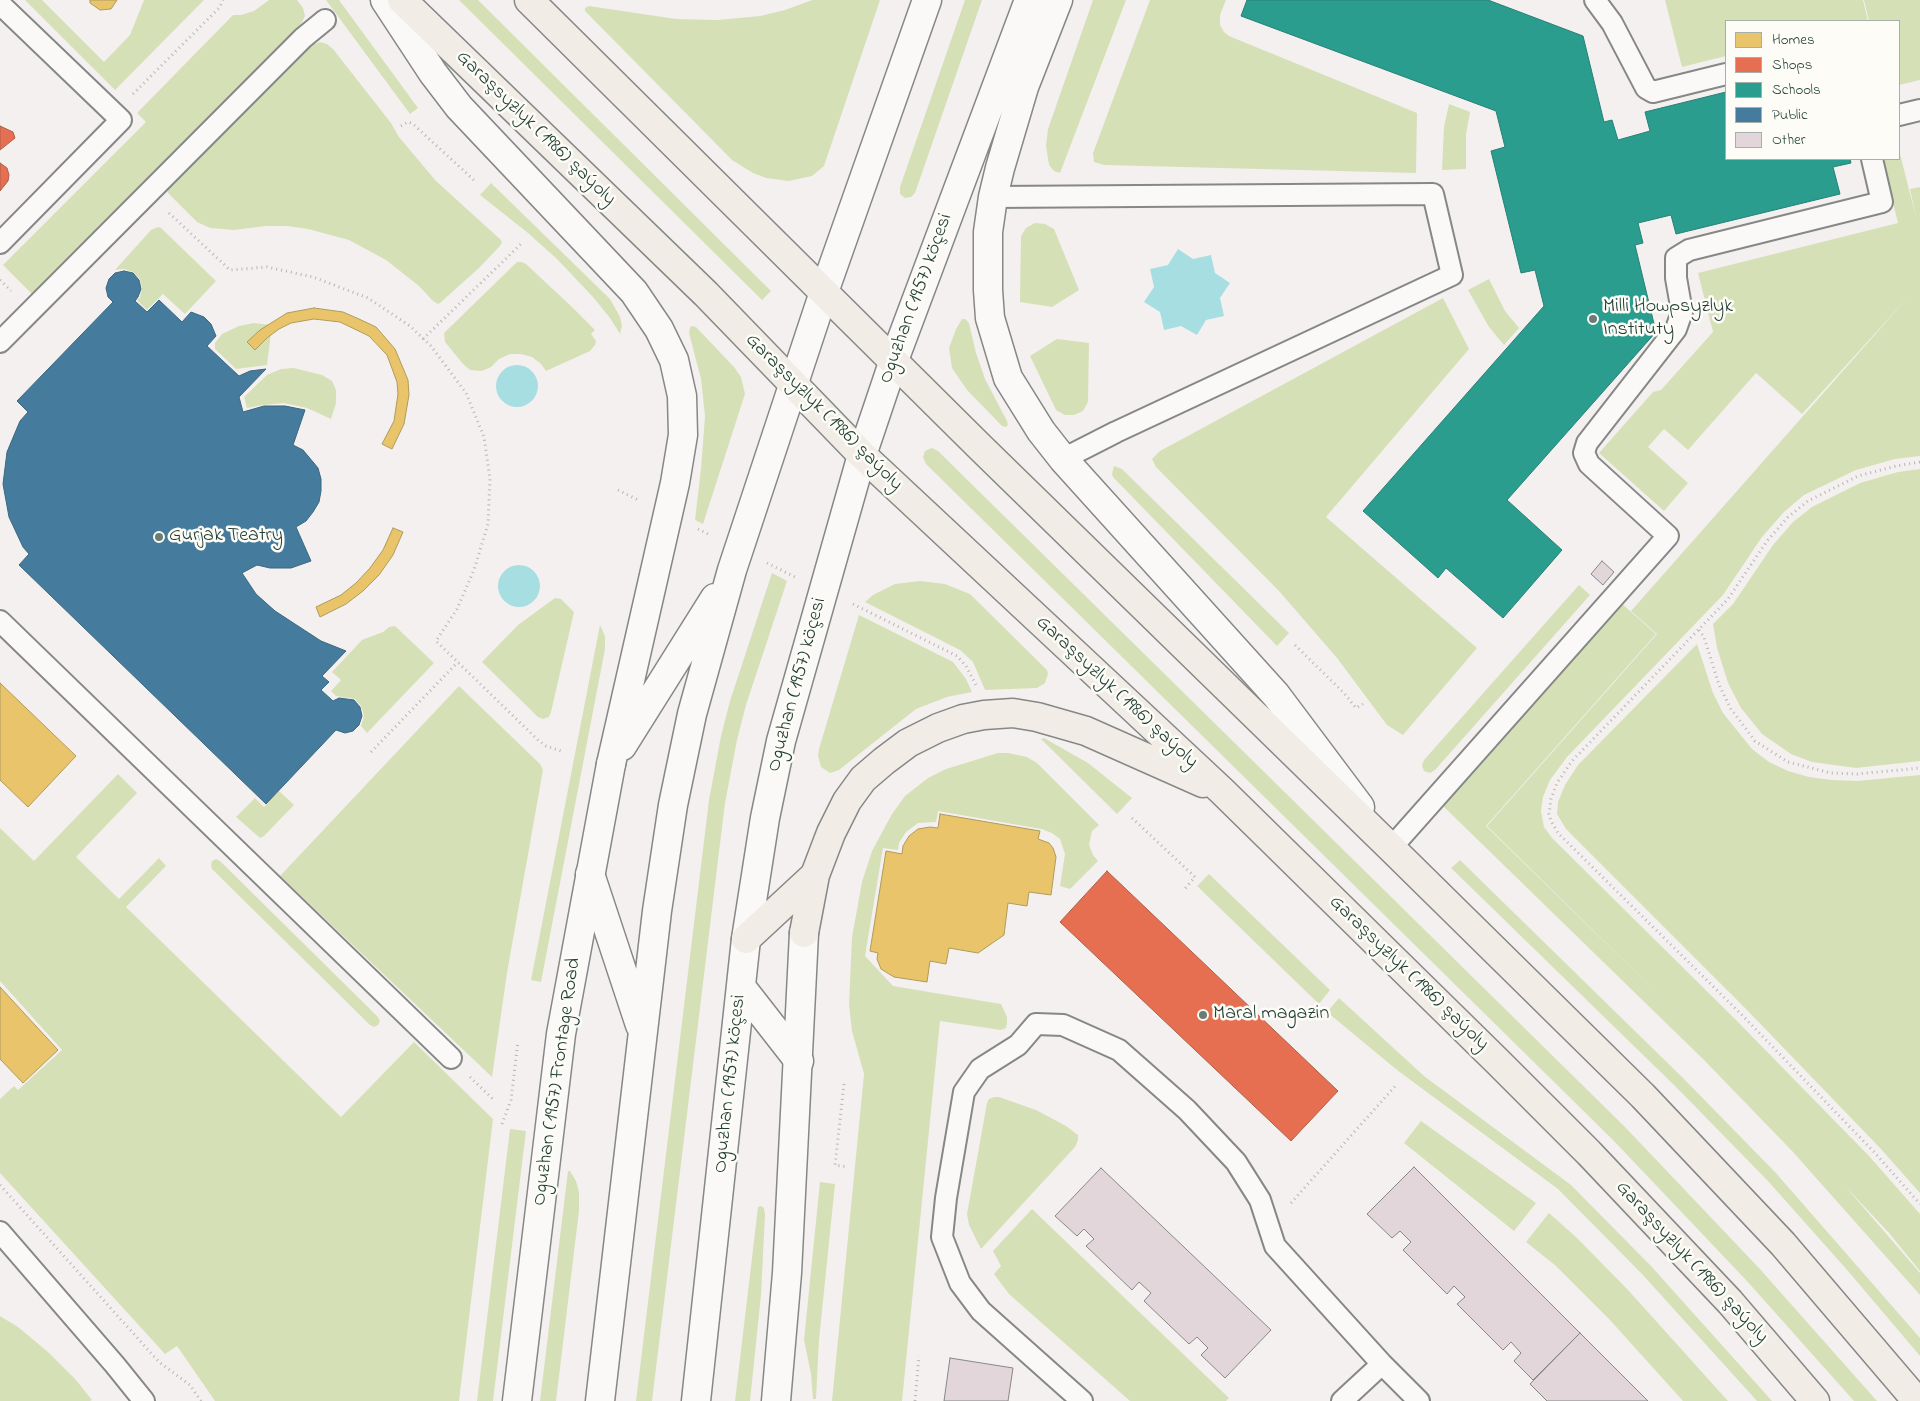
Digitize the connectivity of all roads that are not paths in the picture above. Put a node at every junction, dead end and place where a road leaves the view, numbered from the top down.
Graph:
1 (384, 0) edge
2 (402, 0) edge
3 (529, 0) edge
4 (927, 0) edge
5 (1029, 0) edge
6 (1058, 0) edge
7 (1595, 0) edge
8 (0, 4) edge
9 (325, 20) dead end
10 (1725, 74) edge
11 (1920, 110) edge
12 (1900, 115) edge
13 (1872, 160) edge
14 (993, 197) junction
15 (0, 243) edge
16 (824, 292) junction
17 (0, 342) edge
18 (894, 360) junction
19 (793, 385) junction
20 (862, 455) junction
21 (1063, 460) junction
22 (732, 570) junction
23 (0, 621) edge
24 (611, 764) junction
25 (1222, 791) junction
26 (1391, 848) junction
27 (590, 874) junction
28 (815, 875) junction
29 (746, 938) junction
30 (742, 988) junction
31 (642, 1032) junction
32 (451, 1058) dead end
33 (799, 1061) junction
34 (0, 1232) edge
35 (1382, 1364) junction
36 (144, 1401) edge
37 (517, 1401) edge
38 (600, 1401) edge
39 (696, 1401) edge
40 (776, 1401) edge
41 (1082, 1401) edge
42 (1342, 1401) edge
43 (1419, 1401) edge
44 (1815, 1401) edge
45 (1918, 1401) edge

1 - 24 main road, Oguzhan (1957) Frontage Road
2 - 19 main road, Garaşsyzlyk (1986) şaýoly
3 - 16 main road
4 - 16 main road
5 - 18 main road, Oguzhan (1957) köçesi
6 - 14 main road
7 - 10 lane
8 - 15 lane
9 - 17 lane
11 - 12 lane
13 - 26 lane
14 - 21 main road
14 - 21 lane
16 - 18 main road
16 - 19 main road
18 - 20 main road, Oguzhan (1957) köçesi
18 - 26 main road
19 - 20 main road, Garaşsyzlyk (1986) şaýoly
19 - 22 main road
20 - 25 main road, Garaşsyzlyk (1986) şaýoly
20 - 29 main road, Oguzhan (1957) köçesi
21 - 26 main road
22 - 24 main road
22 - 31 main road
23 - 32 lane
24 - 27 main road, Oguzhan (1957) Frontage Road
25 - 28 main road
25 - 44 main road, Garaşsyzlyk (1986) şaýoly
26 - 45 main road
27 - 31 main road
27 - 37 main road, Oguzhan (1957) Frontage Road
28 - 29 main road
28 - 33 main road
29 - 30 main road, Oguzhan (1957) köçesi
30 - 33 main road
30 - 39 main road, Oguzhan (1957) köçesi
31 - 38 main road
33 - 40 main road
34 - 36 lane
35 - 41 lane
35 - 42 lane
35 - 43 lane

